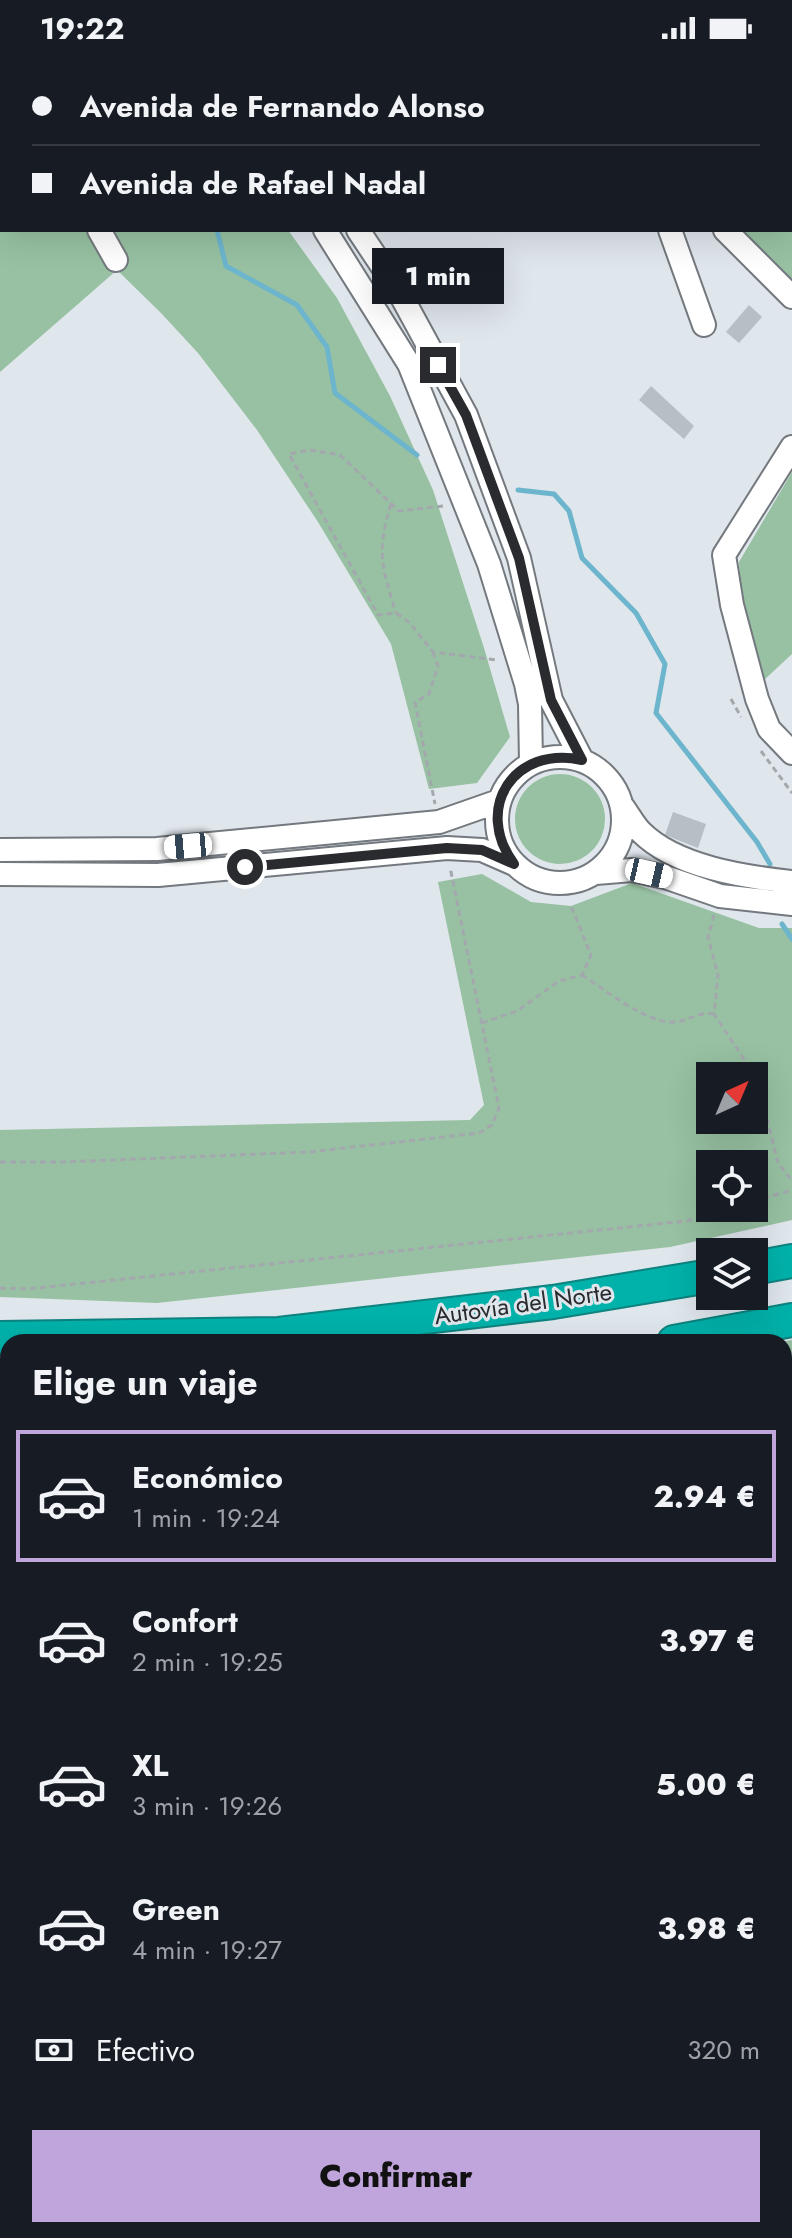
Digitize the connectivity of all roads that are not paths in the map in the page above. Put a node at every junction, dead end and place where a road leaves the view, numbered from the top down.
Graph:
1 (100, 232) edge
2 (326, 232) edge
3 (359, 232) edge
4 (671, 232) edge
5 (727, 232) edge
6 (116, 260) dead end
7 (792, 297) edge
8 (704, 325) dead end
9 (792, 447) edge
10 (792, 753) edge
11 (582, 760) junction
12 (531, 763) junction
13 (499, 801) junction
14 (623, 807) junction
15 (0, 850) edge
16 (514, 864) junction
17 (596, 873) junction
18 (0, 874) edge
19 (792, 882) edge
20 (792, 904) edge
21 (792, 1261) edge
22 (768, 1265) edge
23 (696, 1278) edge
24 (792, 1320) edge
25 (279, 1334) edge
26 (717, 1334) edge

1 - 6 street
2 - 12 street
3 - 11 street
4 - 8 street
5 - 7 street
9 - 10 street
11 - 12 street
11 - 14 street
12 - 13 street
13 - 15 street
13 - 16 street
14 - 17 street
14 - 19 street
16 - 17 street
16 - 18 street
17 - 20 street
21 - 22 highway
23 - 25 highway, Autovía del Norte
24 - 26 highway

